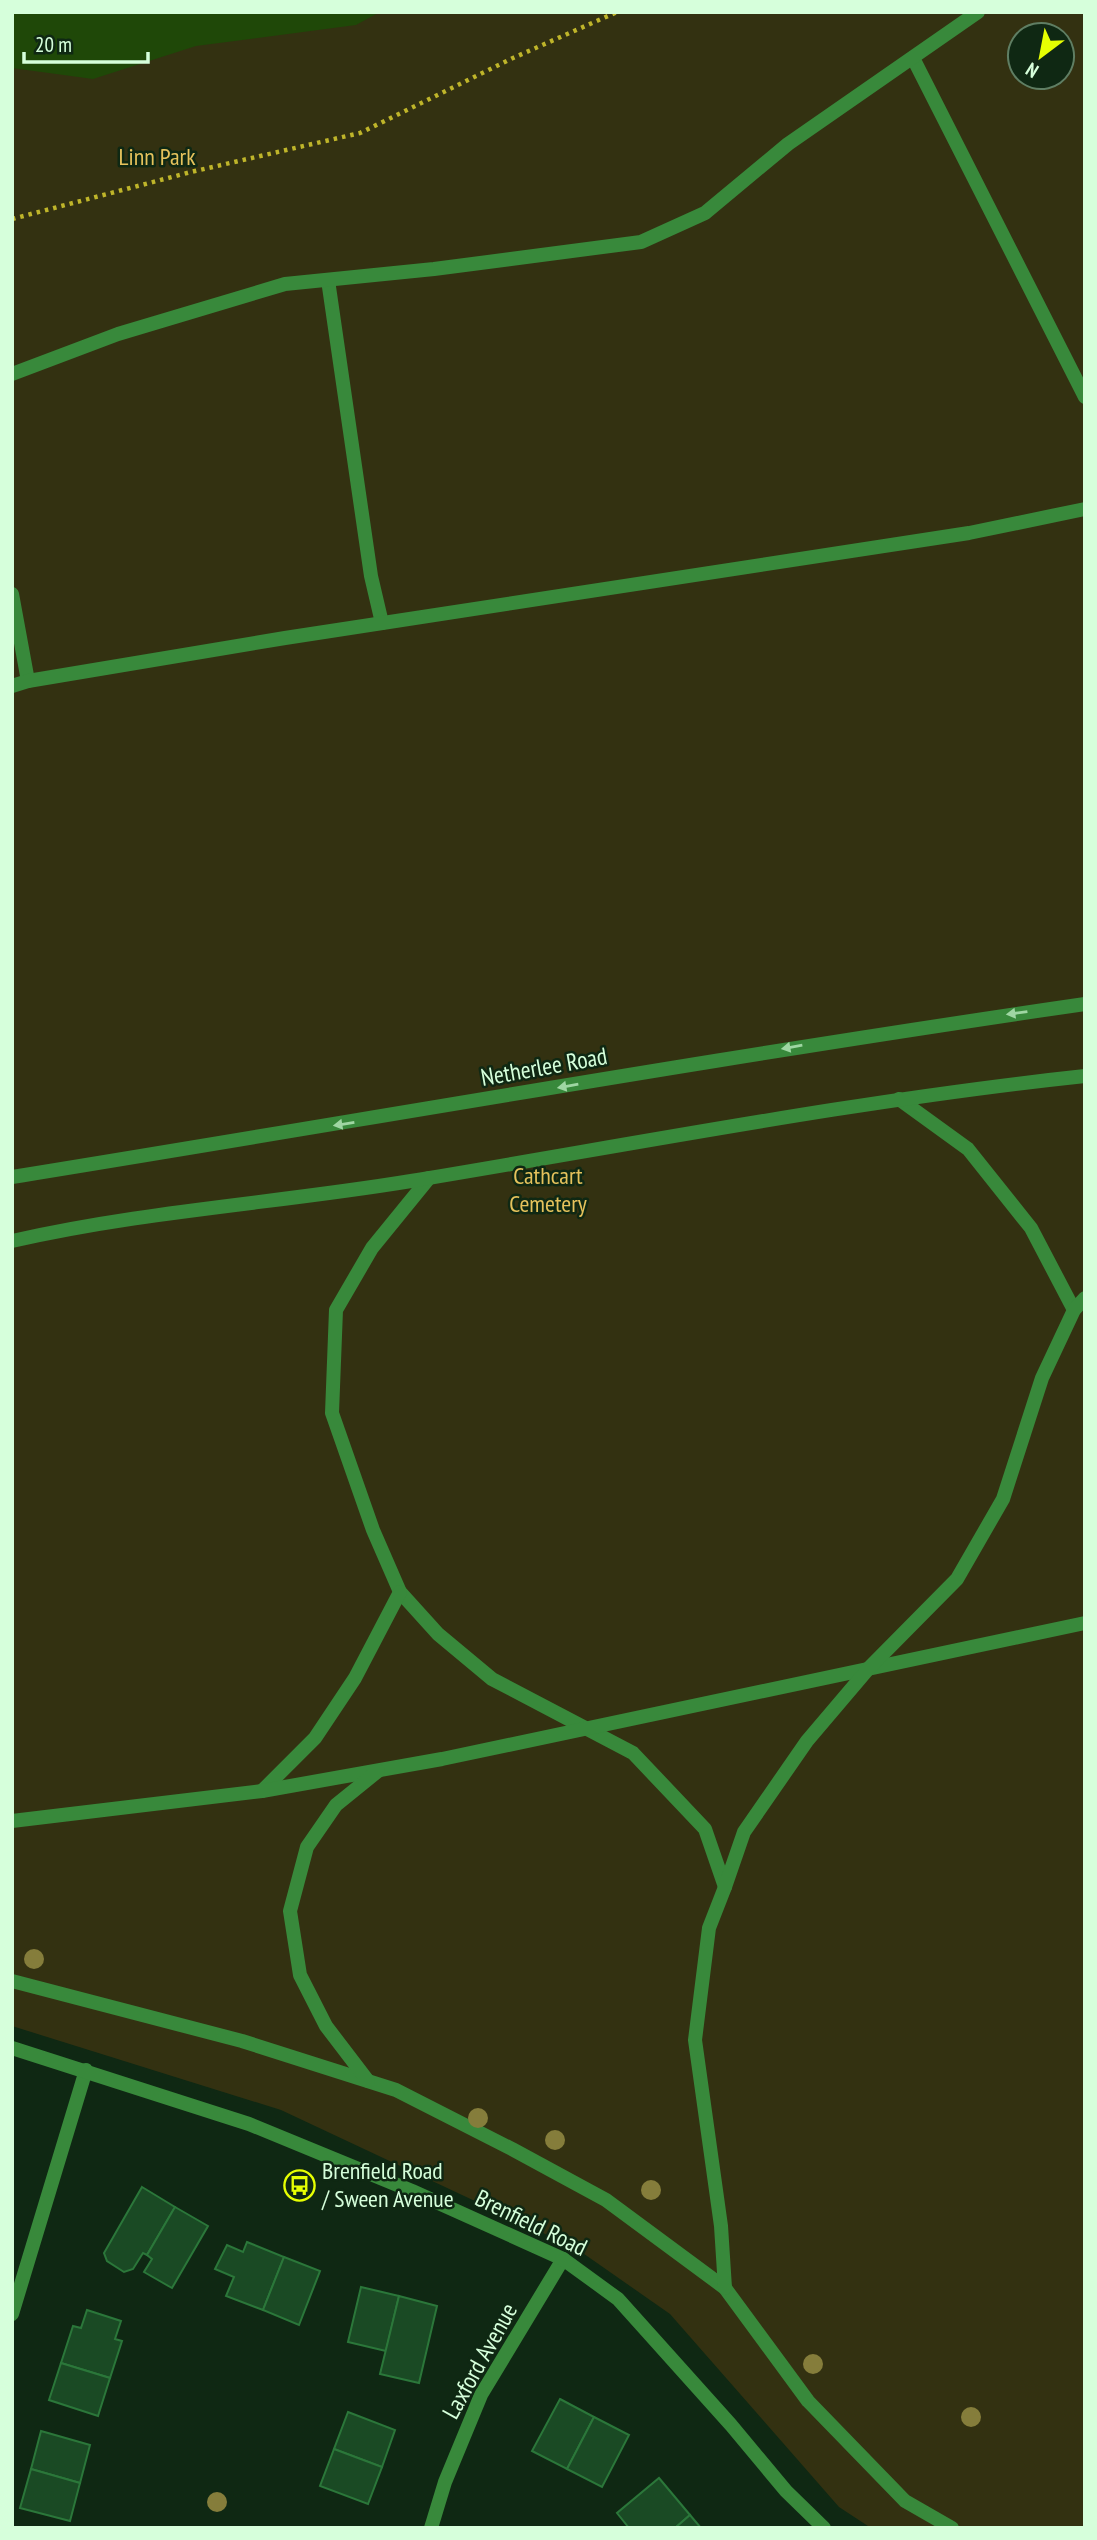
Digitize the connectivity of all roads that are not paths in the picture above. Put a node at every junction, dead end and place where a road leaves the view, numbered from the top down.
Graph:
1 (978, 12) edge
2 (913, 58) junction
3 (328, 280) junction
4 (12, 374) edge
5 (1085, 397) edge
6 (1085, 509) edge
7 (12, 594) edge
8 (382, 623) junction
9 (28, 681) junction
10 (12, 686) edge
11 (1085, 1004) edge
12 (1085, 1076) edge
13 (899, 1099) junction
14 (12, 1177) edge
15 (429, 1178) junction
16 (12, 1241) edge
17 (1085, 1298) edge
18 (1074, 1310) junction
19 (400, 1592) junction
20 (1085, 1623) edge
21 (869, 1668) junction
22 (587, 1727) junction
23 (379, 1770) junction
24 (262, 1791) junction
25 (12, 1821) edge
26 (724, 1886) junction
27 (12, 1981) edge
28 (12, 2048) edge
29 (86, 2070) junction
30 (368, 2081) junction
31 (563, 2259) junction
32 (726, 2288) junction
33 (12, 2314) edge
34 (431, 2528) edge
35 (824, 2528) edge
36 (952, 2528) edge

1 - 2 street
2 - 3 street
2 - 5 street
3 - 4 street
3 - 8 street
6 - 8 street
7 - 9 street
8 - 9 street
9 - 10 street
11 -> 14 street, Netherlee Road
12 - 13 street
13 - 15 street
13 - 18 street
15 - 16 street
15 - 19 street
17 - 18 street
18 - 21 street
19 - 22 street
19 - 24 street
20 - 21 street
21 - 22 street
21 - 26 street
22 - 23 street
22 - 26 street
23 - 24 street
23 - 30 street
24 - 25 street
26 - 32 street
27 - 30 street
28 - 29 street, Brenfield Road
29 - 31 street, Brenfield Road
29 - 33 street
30 - 32 street
31 - 34 street, Laxford Avenue
31 - 35 street, Brenfield Road
32 - 36 street

